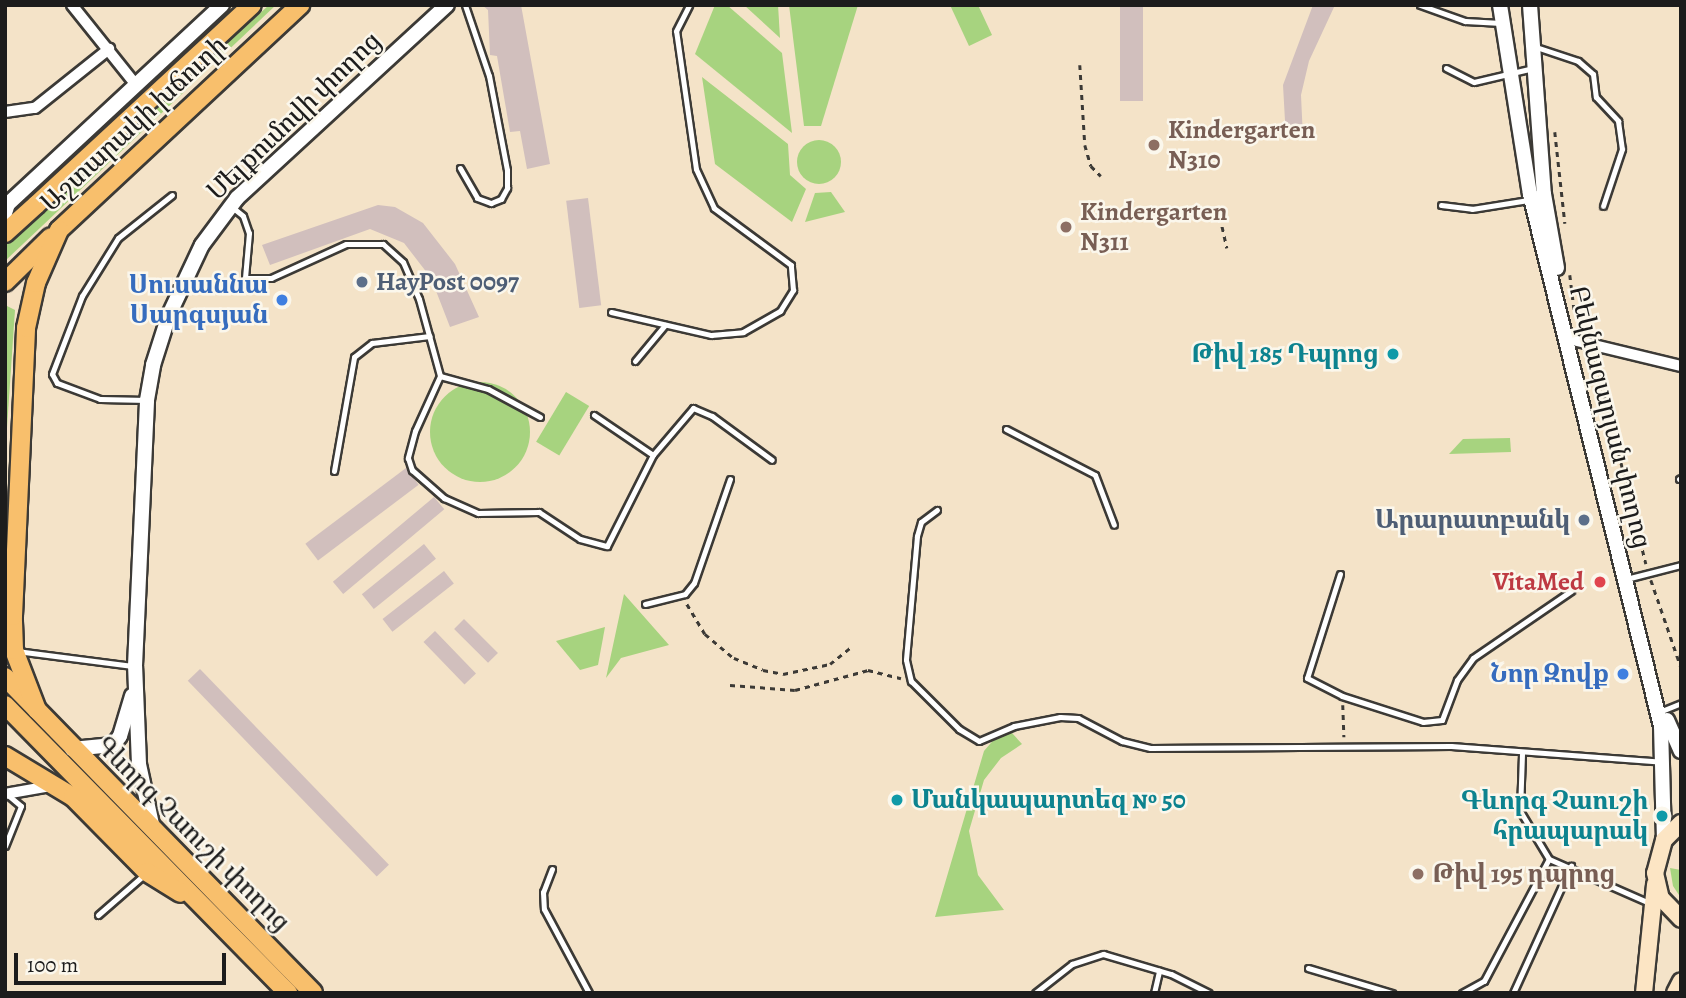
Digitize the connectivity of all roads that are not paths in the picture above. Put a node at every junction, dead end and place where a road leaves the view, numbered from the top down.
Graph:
1 (72, 5) edge
2 (222, 5) edge
3 (252, 5) edge
4 (300, 5) edge
5 (447, 5) edge
6 (465, 5) edge
7 (690, 5) edge
8 (1420, 5) edge
9 (1500, 5) edge
10 (1530, 5) edge
11 (1501, 23) junction
12 (1533, 46) junction
13 (109, 49) junction
14 (1446, 68) dead end
15 (1533, 68) junction
16 (1510, 73) junction
17 (136, 85) junction
18 (5, 112) edge
19 (460, 169) dead end
20 (172, 195) dead end
21 (1532, 200) junction
22 (1441, 205) dead end
23 (231, 206) junction
24 (1603, 206) dead end
25 (5, 213) edge
26 (59, 230) junction
27 (5, 233) edge
28 (5, 282) edge
29 (611, 312) dead end
30 (665, 325) junction
31 (430, 336) junction
32 (1569, 339) junction
33 (635, 361) dead end
34 (1681, 366) edge
35 (440, 376) junction
36 (147, 400) junction
37 (594, 415) dead end
38 (540, 417) dead end
39 (1006, 429) dead end
40 (653, 455) junction
41 (772, 460) dead end
42 (334, 471) dead end
43 (730, 480) dead end
44 (937, 510) dead end
45 (1114, 525) dead end
46 (1681, 565) edge
47 (1340, 574) dead end
48 (1630, 578) junction
49 (1571, 590) dead end
50 (645, 604) dead end
51 (14, 650) junction
52 (135, 666) junction
53 (5, 677) edge
54 (135, 684) junction
55 (1681, 703) edge
56 (5, 705) edge
57 (37, 710) junction
58 (1664, 710) junction
59 (72, 749) junction
60 (1681, 751) edge
61 (1522, 754) junction
62 (5, 756) edge
63 (1665, 763) junction
64 (57, 785) junction
65 (7, 794) edge
66 (1681, 823) edge
67 (154, 833) junction
68 (1664, 840) junction
69 (5, 846) edge
70 (1549, 859) junction
71 (1571, 866) junction
72 (552, 869) dead end
73 (147, 872) junction
74 (1656, 883) junction
75 (1652, 904) junction
76 (208, 911) junction
77 (98, 915) dead end
78 (1681, 919) edge
79 (1308, 968) dead end
80 (1159, 971) junction
81 (1681, 981) edge
82 (288, 993) edge
83 (313, 993) edge
84 (589, 993) edge
85 (1035, 993) edge
86 (1154, 993) edge
87 (1209, 993) edge
88 (1392, 993) edge
89 (1462, 993) edge
90 (1513, 993) edge
91 (1644, 993) edge
92 (1675, 993) edge

1 - 13 street
2 - 17 street
3 - 27 main road, Աշտարակի խճուղի
4 - 26 main road, Աշտարակի խճուղի
5 - 23 street, Մելքումովի փողոց
6 - 19 lane
7 - 30 lane
8 - 11 lane
9 - 11 street, Բեկնազարյան փողոց
10 - 12 street, Բեկնազարյան փողոց
11 - 16 street, Բեկնազարյան փողոց
12 - 15 street, Բեկնազարյան փողոց
12 - 24 lane
13 - 17 street
13 - 18 street
14 - 16 lane
15 - 16 lane
15 - 32 street, Բեկնազարյան փողոց
16 - 21 street, Բեկնազարյան փողոց
17 - 25 street
20 - 36 lane
21 - 22 lane
21 - 32 street, Բեկնազարյան փողոց
23 - 31 lane
23 - 36 street, Մելքումովի փողոց
26 - 28 main road, Աշտարակի խճուղի
26 - 51 main road
29 - 30 lane
30 - 33 lane
31 - 35 lane
31 - 42 lane
32 - 34 street
32 - 48 street, Բեկնազարյան փողոց
32 - 63 street, Բեկնազարյան փողոց
35 - 38 lane
35 - 40 lane
36 - 52 street, Մելքումովի փողոց
37 - 40 lane
39 - 45 lane
40 - 41 lane
43 - 50 lane
44 - 61 lane
46 - 48 lane
47 - 49 lane
48 - 58 street, Բեկնազարյան փողոց
51 - 52 lane
51 - 57 main road
52 - 54 street, Մելքումովի փողոց
53 - 57 main road, Գևորգ Չաուշի փողոց
54 - 59 street, Մելքումովի փողոց
54 - 67 street, Մելքումովի փողոց
55 - 58 lane
56 - 76 main road
57 - 59 main road, Գևորգ Չաուշի փողոց
58 - 60 street, Բեկնազարյան փողոց
59 - 67 main road, Գևորգ Չաուշի փողոց
61 - 63 lane
61 - 70 lane
62 - 64 main road
63 - 68 street, Բեկնազարյան փողոց
64 - 65 street
64 - 73 main road
65 - 69 lane
66 - 68 main road
67 - 83 main road, Գևորգ Չաուշի փողոց
68 - 74 main road
70 - 71 lane
70 - 89 lane
71 - 75 lane
71 - 90 lane
72 - 84 lane
73 - 76 main road
73 - 77 lane
74 - 75 main road
74 - 78 main road
75 - 91 main road
76 - 82 main road, Գևորգ Չաուշի փողոց
79 - 88 lane
80 - 85 lane
80 - 86 lane
80 - 87 lane
81 - 92 main road

